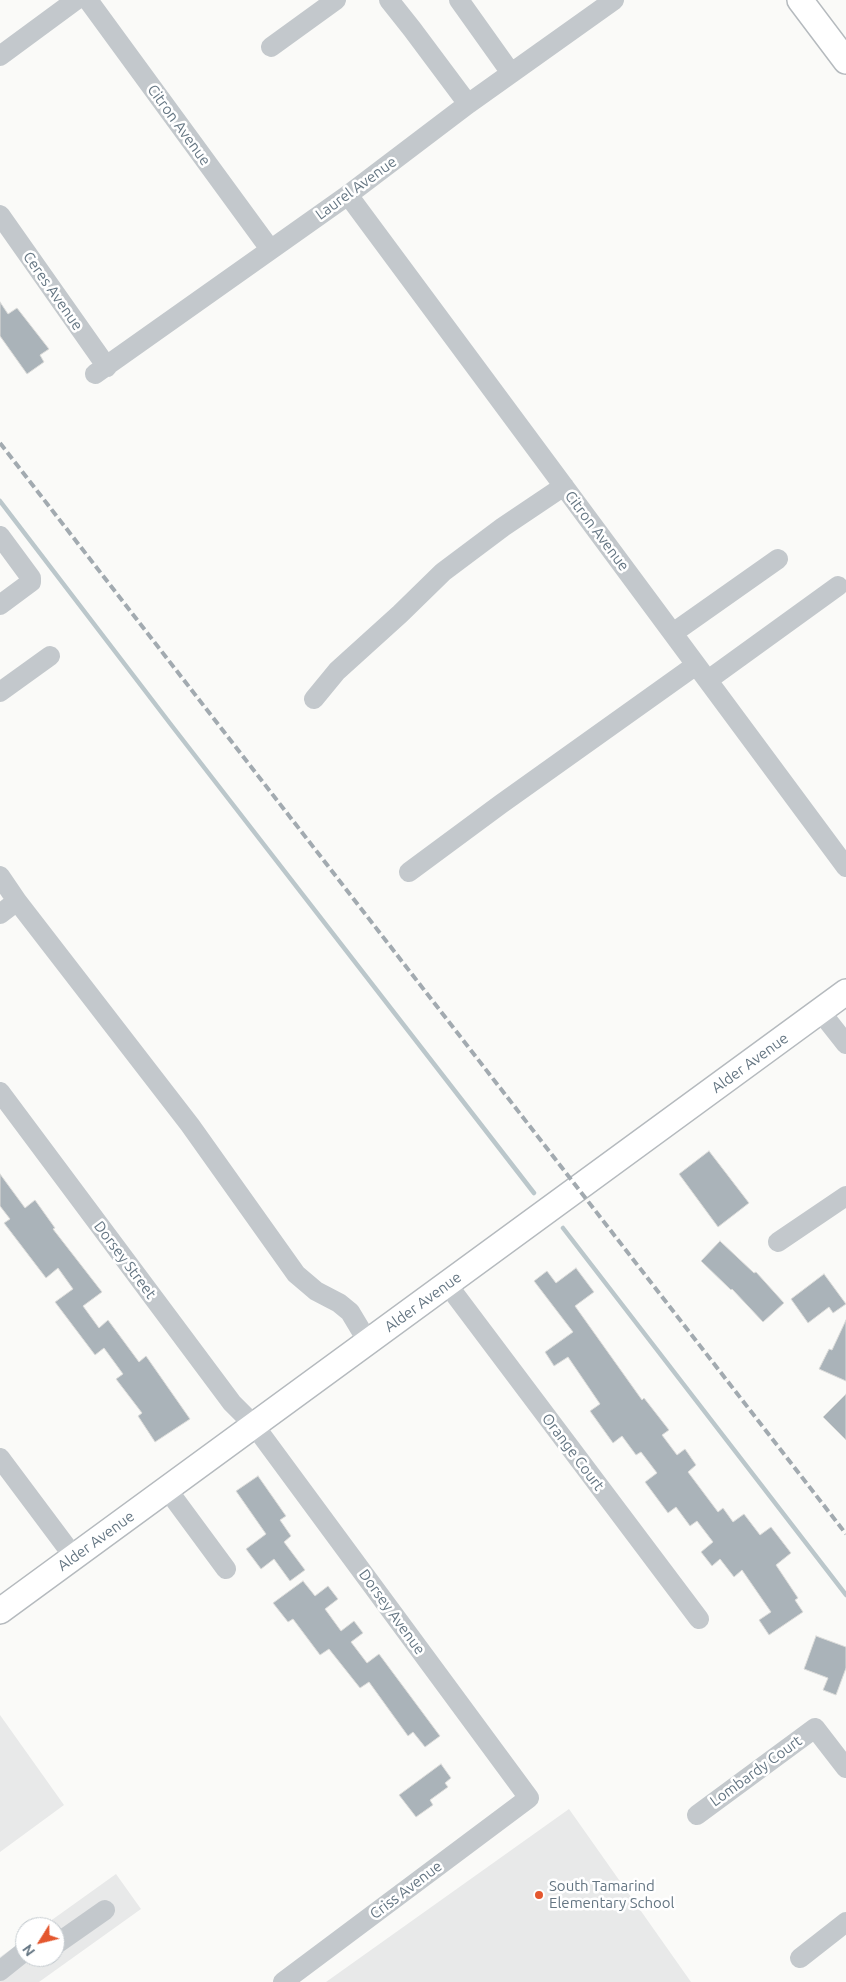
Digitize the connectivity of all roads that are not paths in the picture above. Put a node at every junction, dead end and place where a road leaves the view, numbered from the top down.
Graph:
1 (76, 0) edge
2 (88, 0) edge
3 (336, 0) edge
4 (388, 0) edge
5 (459, 0) edge
6 (614, 0) edge
7 (800, 0) edge
8 (271, 47) dead end
9 (0, 56) edge
10 (846, 61) edge
11 (511, 73) junction
12 (468, 104) junction
13 (348, 195) junction
14 (0, 215) edge
15 (270, 249) junction
16 (101, 370) joint
17 (564, 486) junction
18 (0, 536) edge
19 (778, 559) dead end
20 (838, 586) dead end
21 (0, 605) edge
22 (673, 633) junction
23 (50, 656) dead end
24 (702, 672) junction
25 (0, 692) edge
26 (314, 699) dead end
27 (846, 867) edge
28 (409, 872) dead end
29 (0, 876) edge
30 (17, 901) junction
31 (0, 914) edge
32 (846, 992) edge
33 (820, 1011) junction
34 (846, 1044) edge
35 (0, 1092) edge
36 (846, 1196) edge
37 (778, 1242) dead end
38 (447, 1284) junction
39 (368, 1342) junction
40 (254, 1425) junction
41 (0, 1458) edge
42 (168, 1489) junction
43 (74, 1557) junction
44 (226, 1569) dead end
45 (0, 1611) edge
46 (699, 1619) dead end
47 (846, 1768) edge
48 (529, 1798) joint
49 (697, 1815) dead end
50 (105, 1910) dead end
51 (846, 1922) edge
52 (65, 1938) edge
53 (800, 1958) dead end
54 (15, 1959) edge
55 (0, 1971) edge
56 (283, 1982) edge

1 - 9 street
2 - 15 street, Citron Avenue
3 - 8 street
4 - 12 street
5 - 11 street
6 - 11 street, Laurel Avenue
7 - 10 main road
11 - 12 street, Laurel Avenue
12 - 13 street, Laurel Avenue
13 - 15 street, Laurel Avenue
13 - 17 street, Citron Avenue
14 - 16 street, Ceres Avenue
15 - 16 street, Laurel Avenue
17 - 22 street, Citron Avenue
17 - 26 street
18 - 21 street
19 - 22 street
20 - 24 street
22 - 24 street, Citron Avenue
23 - 25 street
24 - 27 street, Citron Avenue
24 - 28 street
29 - 30 street
30 - 31 street
30 - 39 street
32 - 33 main road, Alder Avenue
33 - 34 street
33 - 38 main road, Alder Avenue
35 - 40 street, Dorsey Street
36 - 37 street
38 - 39 main road, Alder Avenue
38 - 46 street, Orange Court
39 - 40 main road, Alder Avenue
40 - 42 main road, Alder Avenue
40 - 48 street, Dorsey Avenue
41 - 43 street
42 - 43 main road, Alder Avenue
42 - 44 street
43 - 45 main road, Alder Avenue
47 - 49 street, Lombardy Court
48 - 56 street, Criss Avenue
50 - 52 street
51 - 53 street
54 - 55 street

